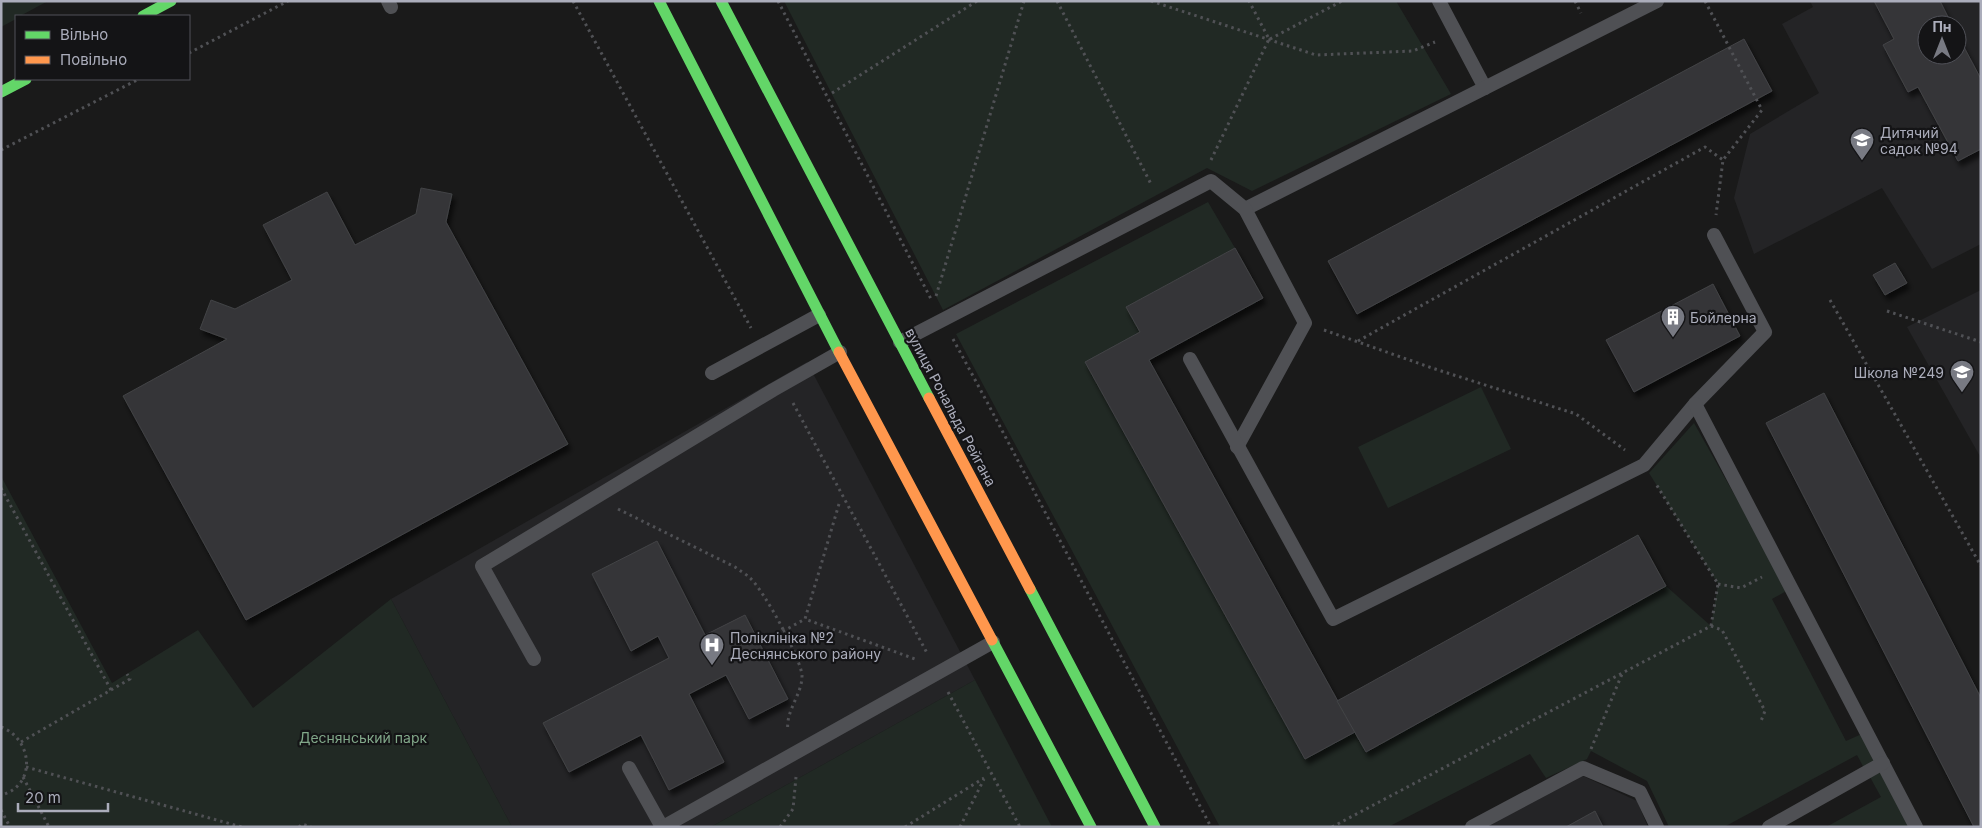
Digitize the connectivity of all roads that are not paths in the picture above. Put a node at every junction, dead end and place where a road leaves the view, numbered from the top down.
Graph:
1 (171, 1) edge
2 (659, 1) edge
3 (720, 1) edge
4 (1439, 1) edge
5 (1657, 1) edge
6 (145, 15) edge
7 (24, 80) edge
8 (1485, 88) junction
9 (1, 92) edge
10 (1245, 209) junction
11 (1714, 235) road end
12 (819, 315) junction
13 (900, 342) junction
14 (840, 352) junction
15 (1190, 359) dead end
16 (712, 373) dead end
17 (1695, 404) junction
18 (1237, 447) junction
19 (993, 642) junction
20 (534, 659) dead end
21 (1883, 763) junction
22 (629, 768) dead end
23 (663, 827) edge
24 (1091, 827) edge
25 (1155, 827) edge
26 (1472, 827) edge
27 (1657, 827) edge
28 (1769, 827) edge
29 (1916, 827) edge

1 - 6 main road
2 - 12 main road
3 - 13 main road, вулиця Рональда Рейгана
4 - 8 lane
5 - 8 lane
7 - 9 main road
8 - 10 lane
10 - 13 lane
10 - 18 lane
11 - 17 lane
12 - 14 main road
12 - 16 lane
13 - 25 main road, вулиця Рональда Рейгана
14 - 19 main road
14 - 20 lane
15 - 18 lane
17 - 18 lane
17 - 21 lane
19 - 23 lane
19 - 24 main road
21 - 28 lane
21 - 29 lane
22 - 23 lane
26 - 27 lane

